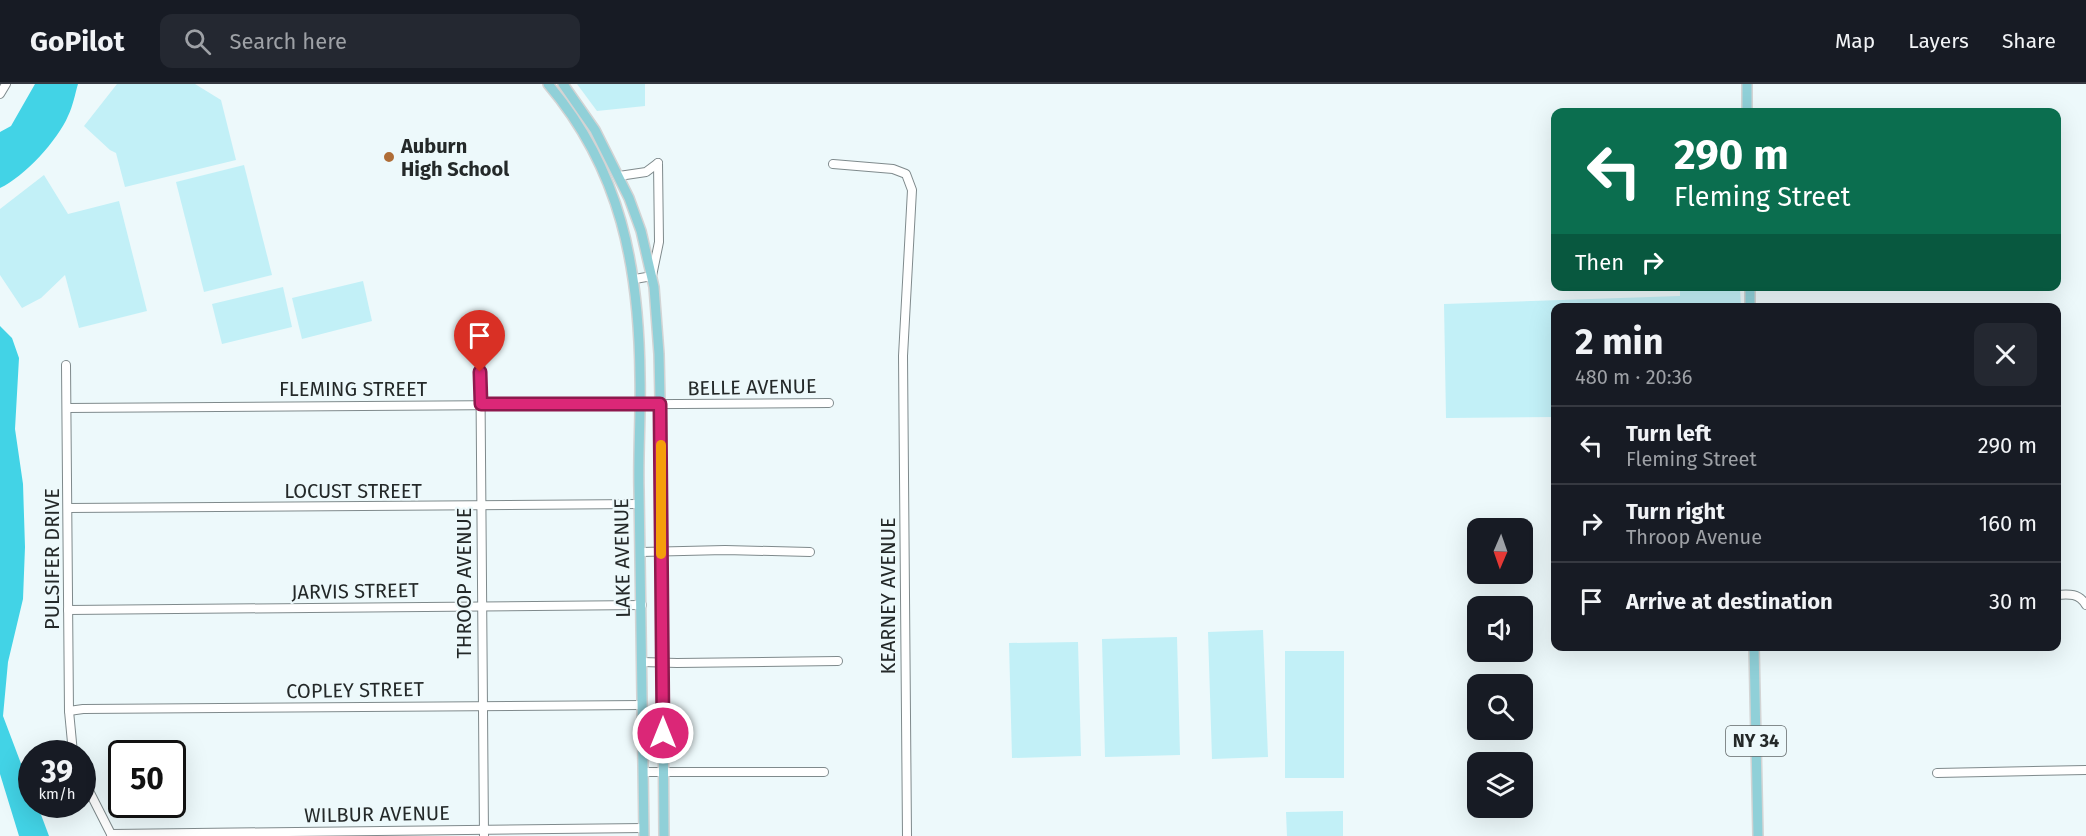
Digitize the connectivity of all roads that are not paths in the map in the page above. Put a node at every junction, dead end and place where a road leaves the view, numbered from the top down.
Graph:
1 (6, 84) edge
2 (548, 84) edge
3 (563, 84) edge
4 (1747, 84) edge
5 (0, 94) edge
6 (1747, 108) edge
7 (832, 164) dead end
8 (619, 176) junction
9 (652, 276) junction
10 (635, 279) junction
11 (480, 330) dead end
12 (66, 365) dead end
13 (829, 403) dead end
14 (481, 404) junction
15 (640, 404) junction
16 (660, 404) junction
17 (67, 408) junction
18 (639, 504) junction
19 (480, 506) junction
20 (68, 508) junction
21 (661, 551) junction
22 (641, 552) junction
23 (810, 552) dead end
24 (2061, 595) edge
25 (642, 605) junction
26 (2086, 605) edge
27 (481, 606) junction
28 (68, 610) junction
29 (1754, 651) edge
30 (838, 661) dead end
31 (642, 662) junction
32 (662, 663) junction
33 (642, 705) junction
34 (482, 706) junction
35 (69, 711) junction
36 (72, 740) edge
37 (2086, 770) edge
38 (643, 772) junction
39 (824, 772) dead end
40 (663, 773) junction
41 (1937, 773) dead end
42 (96, 805) edge
43 (644, 832) edge
44 (484, 833) edge
45 (111, 835) edge
46 (664, 836) edge
47 (907, 836) edge
48 (1758, 836) edge

1 - 5 street
2 - 10 main road, LAKE AVENUE
3 - 8 main road, LAKE AVENUE
4 - 6 main road
7 - 47 street, KEARNEY AVENUE
8 - 9 main road, LAKE AVENUE
8 - 9 street, LAKE AVENUE
9 - 10 street
9 - 16 main road, LAKE AVENUE
10 - 15 main road, LAKE AVENUE
11 - 14 street, THROOP AVENUE
12 - 17 street, PULSIFER DRIVE
13 - 16 street, BELLE AVENUE
14 - 15 street, FLEMING STREET
14 - 17 street, FLEMING STREET
14 - 19 street, THROOP AVENUE
15 - 16 street, BELLE AVENUE
15 - 18 main road, LAKE AVENUE
16 - 21 main road, LAKE AVENUE
17 - 20 street, PULSIFER DRIVE
18 - 19 street, LOCUST STREET
18 - 22 main road, LAKE AVENUE
19 - 20 street, LOCUST STREET
19 - 27 street, THROOP AVENUE
20 - 28 street, PULSIFER DRIVE
21 - 22 street
21 - 23 street
21 - 32 main road, LAKE AVENUE
22 - 25 main road, LAKE AVENUE
24 - 26 street
25 - 27 street, JARVIS STREET
25 - 31 main road, LAKE AVENUE
27 - 28 street, JARVIS STREET
27 - 34 street, THROOP AVENUE
28 - 35 street, PULSIFER DRIVE
29 - 48 main road, NY 34
30 - 32 street
31 - 32 street
31 - 33 main road, LAKE AVENUE
32 - 40 main road, LAKE AVENUE
33 - 34 street, COPLEY STREET
33 - 38 main road, LAKE AVENUE
34 - 35 street, COPLEY STREET
34 - 44 street, THROOP AVENUE
35 - 36 street, PULSIFER DRIVE
37 - 41 street
38 - 40 street
38 - 43 main road, LAKE AVENUE
39 - 40 street
40 - 46 main road, LAKE AVENUE
42 - 45 street
43 - 44 street, WILBUR AVENUE
44 - 45 street, WILBUR AVENUE

